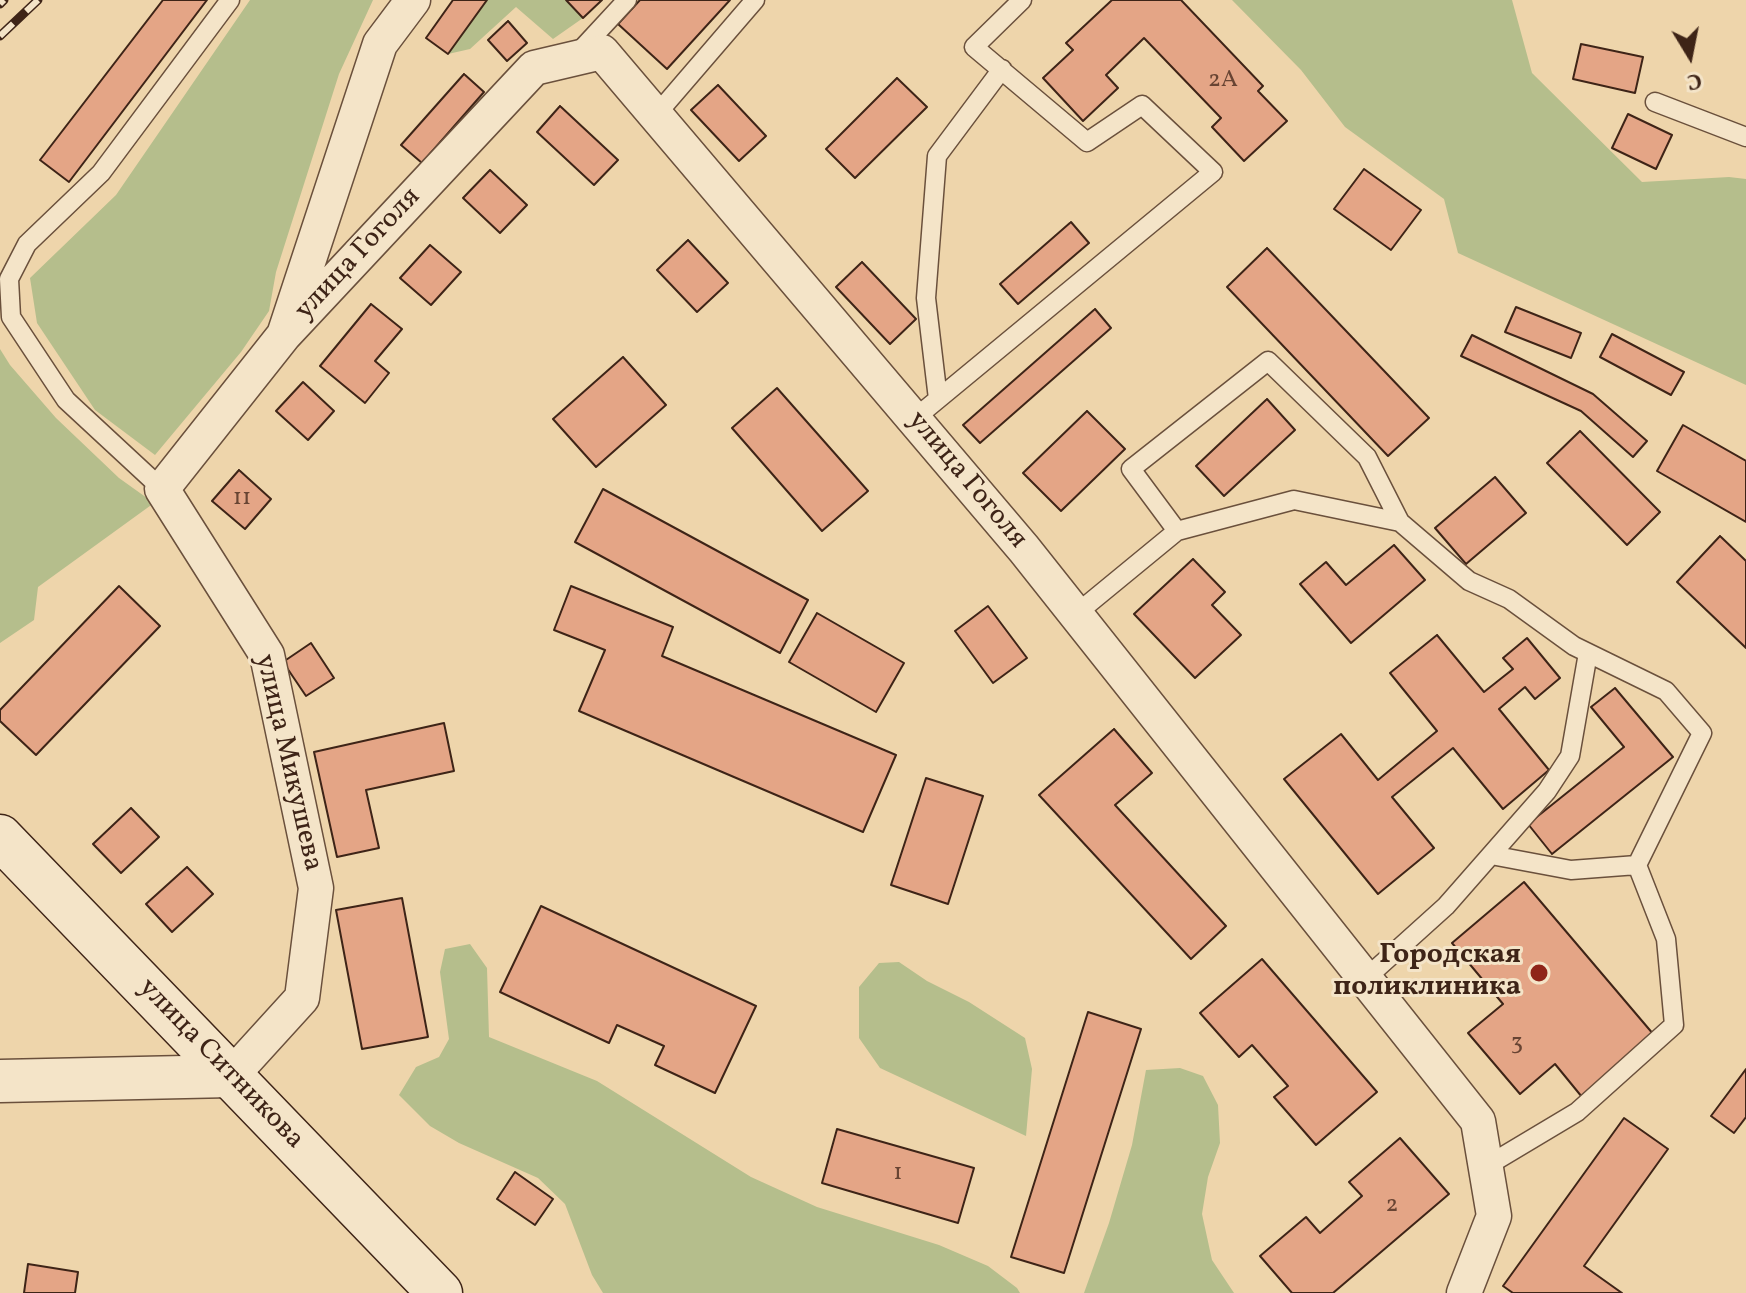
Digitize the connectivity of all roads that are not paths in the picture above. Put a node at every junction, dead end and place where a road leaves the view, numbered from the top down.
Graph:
1 (230, 0) edge
2 (413, 0) edge
3 (627, 0) edge
4 (755, 0) edge
5 (1022, 0) edge
6 (573, 58) junction
7 (1002, 69) junction
8 (1655, 102) dead end
9 (656, 115) junction
10 (1746, 137) edge
11 (284, 335) junction
12 (926, 409) junction
13 (162, 489) junction
14 (1400, 522) junction
15 (1177, 531) junction
16 (1076, 614) junction
17 (1588, 653) junction
18 (0, 837) edge
19 (1491, 855) junction
20 (1637, 865) junction
21 (1365, 979) junction
22 (231, 1076) junction
23 (0, 1081) edge
24 (1485, 1167) junction
25 (440, 1293) edge
26 (1464, 1293) edge

1 - 13 lane
2 - 11 street
3 - 6 lane
4 - 9 lane
5 - 7 lane
6 - 9 street, улица Гоголя
6 - 11 street, улица Гоголя
7 - 12 lane
7 - 12 lane
8 - 10 lane
9 - 12 street, улица Гоголя
11 - 13 street
12 - 16 street, улица Гоголя
13 - 22 street, улица Микушева
14 - 15 lane
14 - 15 lane
14 - 17 lane
15 - 16 lane
16 - 21 street, улица Гоголя
17 - 19 lane
17 - 20 lane
18 - 22 main road, улица Ситникова
19 - 20 lane
19 - 21 lane
20 - 24 lane
21 - 24 street, улица Гоголя
22 - 23 street
22 - 25 main road, улица Ситникова
24 - 26 street, улица Гоголя

